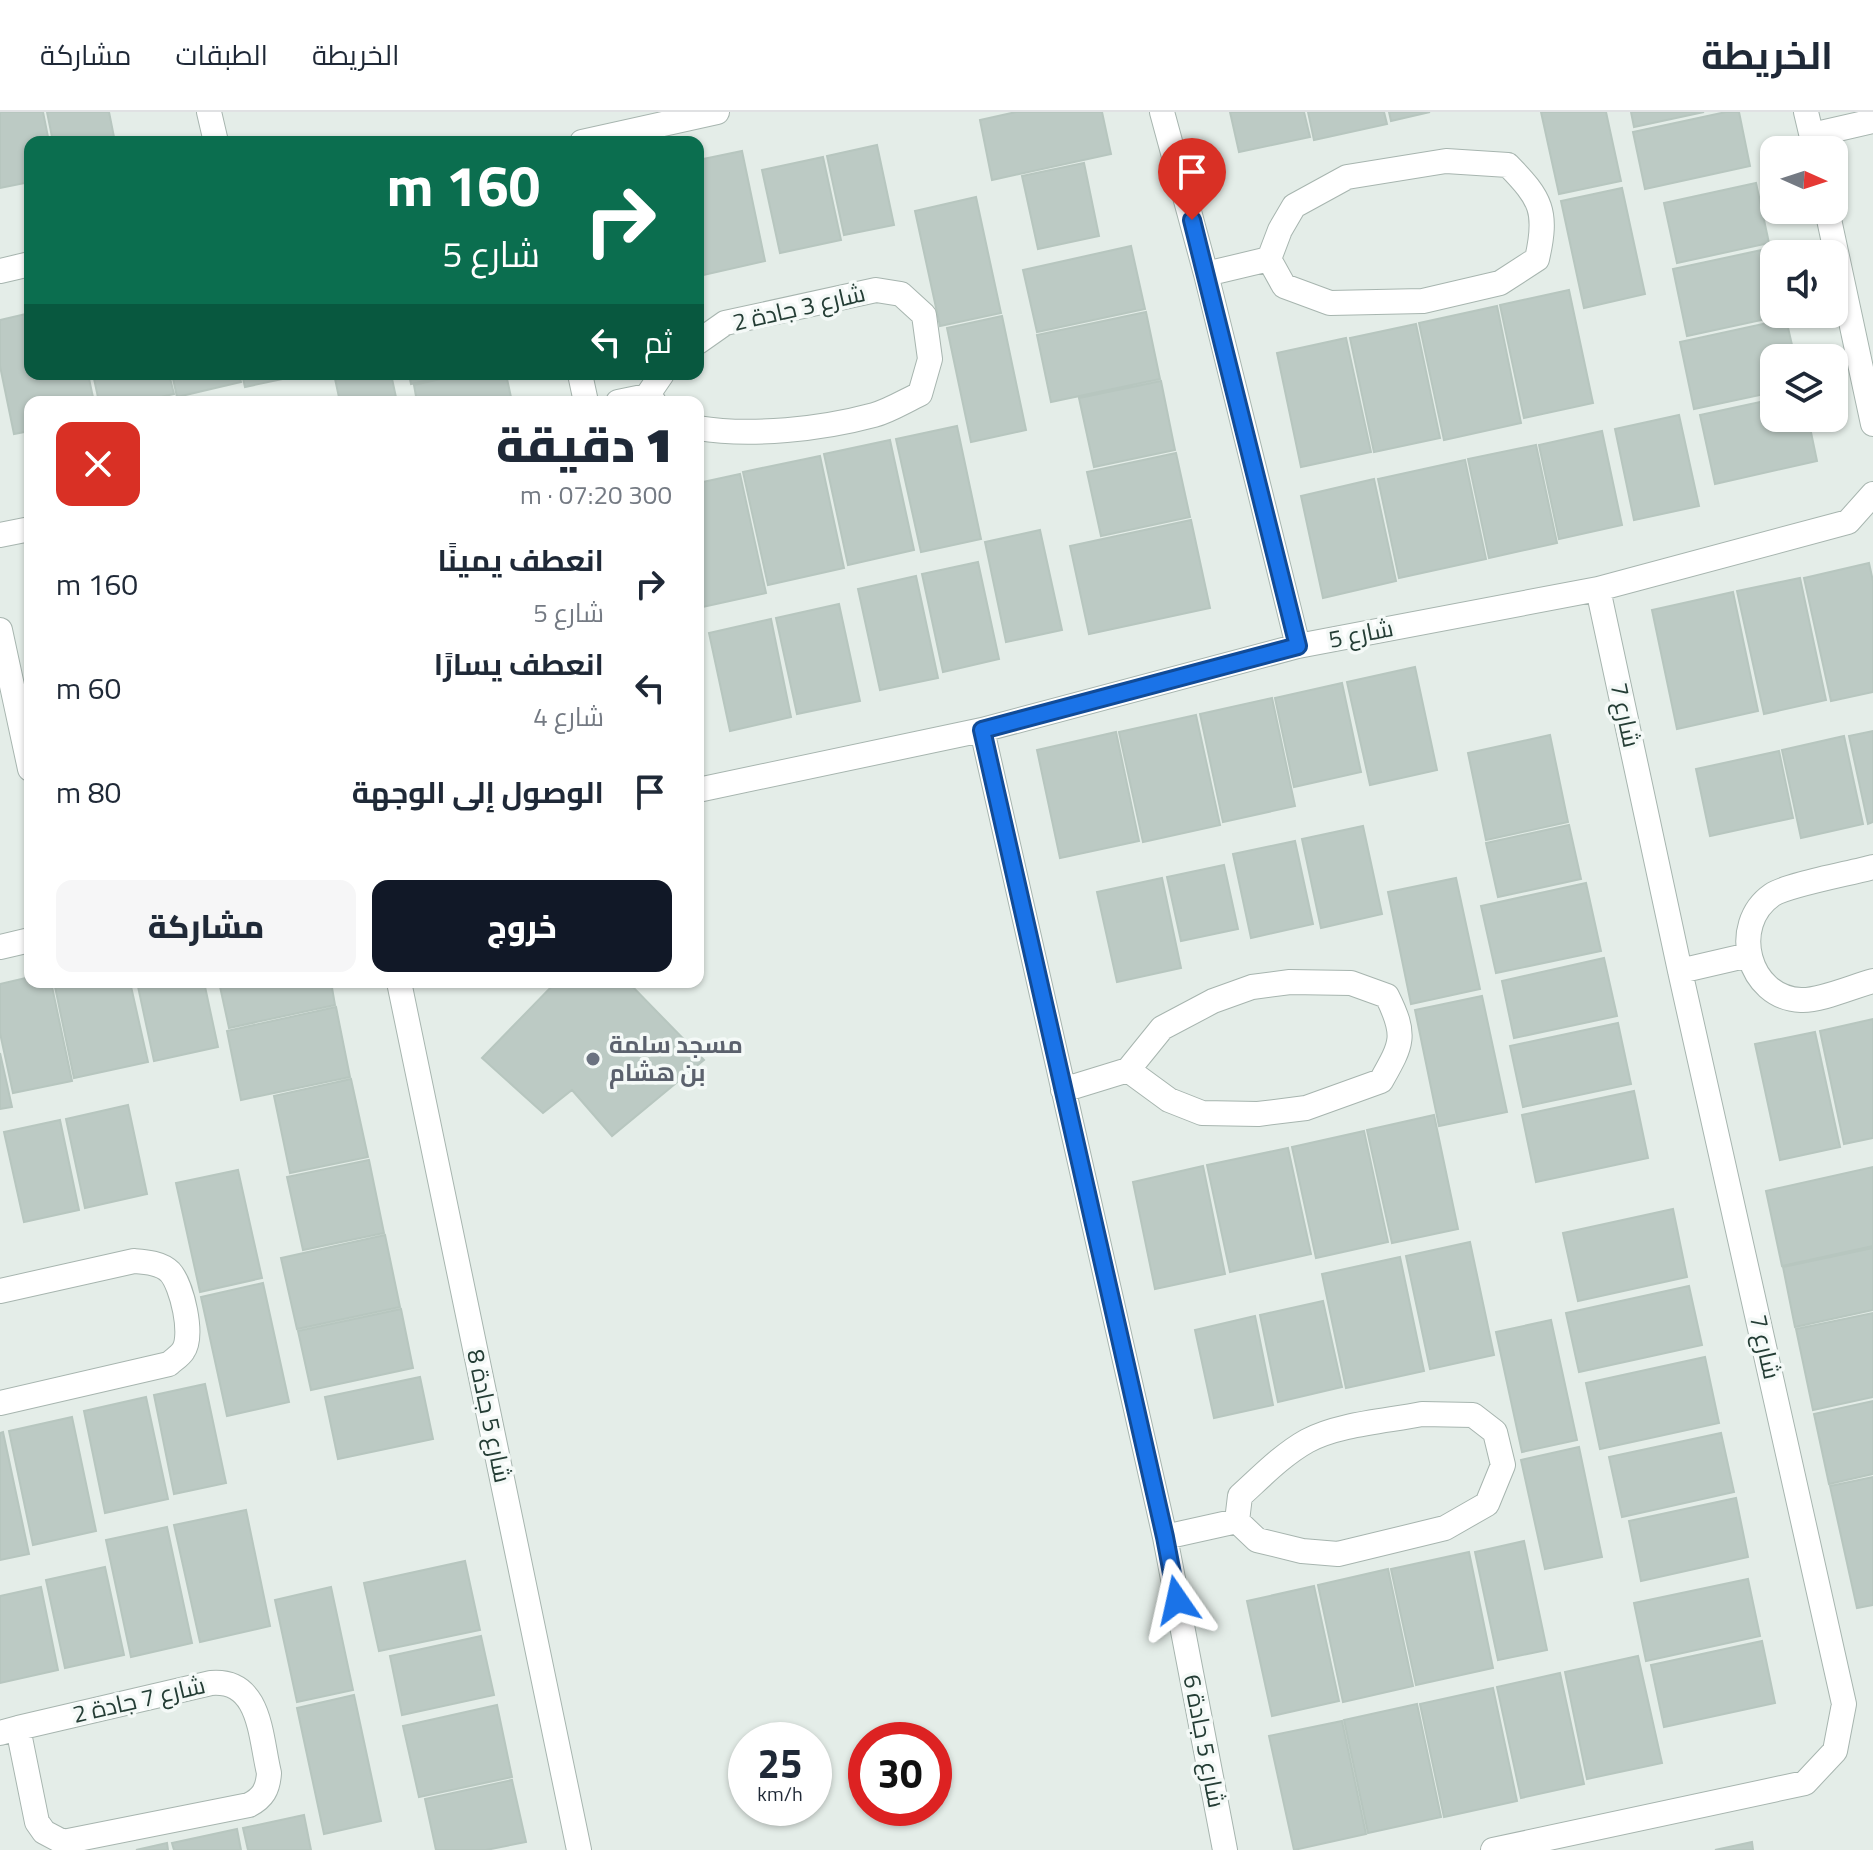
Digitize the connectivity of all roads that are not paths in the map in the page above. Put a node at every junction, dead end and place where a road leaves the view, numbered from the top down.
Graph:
1 (209, 112) edge
2 (717, 112) edge
3 (1162, 112) edge
4 (1873, 121) edge
5 (1811, 132) edge
6 (215, 136) edge
7 (609, 136) edge
8 (1830, 224) edge
9 (1269, 259) junction
10 (24, 265) edge
11 (0, 271) edge
12 (1206, 274) junction
13 (704, 338) edge
14 (1873, 424) edge
15 (704, 429) edge
16 (1873, 494) edge
17 (24, 530) edge
18 (0, 535) edge
19 (1598, 589) junction
20 (0, 630) edge
21 (1298, 646) junction
22 (982, 730) junction
23 (24, 741) edge
24 (704, 789) edge
25 (1873, 867) edge
26 (24, 941) edge
27 (0, 947) edge
28 (1749, 955) junction
29 (1680, 971) junction
30 (1873, 981) edge
31 (400, 988) edge
32 (1128, 1070) junction
33 (1063, 1090) junction
34 (0, 1291) edge
35 (0, 1403) edge
36 (1237, 1521) junction
37 (1165, 1537) junction
38 (9, 1730) edge
39 (579, 1850) edge
40 (1225, 1850) edge
41 (1493, 1850) edge

1 - 6 street
2 - 7 street
3 - 12 street
4 - 5 street
8 - 14 street
9 - 9 street
9 - 12 street
10 - 11 street
12 - 21 street
13 - 15 street, شارع 3 جادة 2
16 - 19 street, شارع 5
17 - 18 street
19 - 21 street, شارع 5
19 - 29 street, شارع 7
20 - 23 street
21 - 22 street, شارع 5
22 - 24 street, شارع 5
22 - 33 street, شارع 5 جادة 6
25 - 28 street
26 - 27 street
28 - 29 street
28 - 30 street
29 - 41 street, شارع 7
31 - 39 street, شارع 5 جادة 8
32 - 32 street
32 - 33 street
33 - 37 street, شارع 5 جادة 6
34 - 35 street
36 - 36 street
36 - 37 street
37 - 40 street, شارع 5 جادة 6
38 - 38 street, شارع 7 جادة 2

